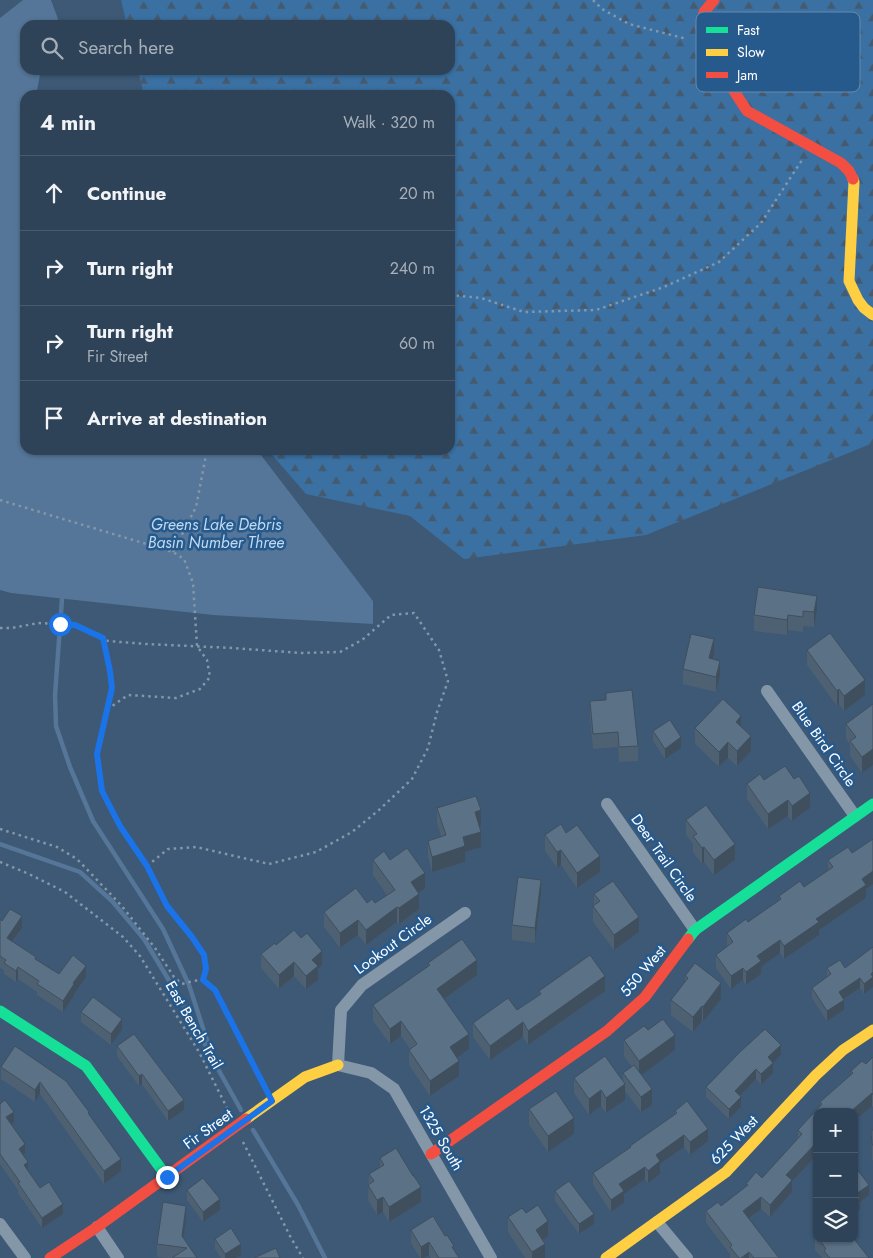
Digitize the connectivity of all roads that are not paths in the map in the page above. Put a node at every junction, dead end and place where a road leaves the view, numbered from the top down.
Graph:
1 (714, 0) edge
2 (704, 12) edge
3 (735, 92) edge
4 (873, 315) edge
5 (767, 691) dead end
6 (607, 804) dead end
7 (873, 804) edge
8 (855, 816) junction
9 (465, 913) dead end
10 (695, 930) junction
11 (0, 1011) edge
12 (873, 1030) edge
13 (338, 1065) junction
14 (431, 1154) junction
15 (167, 1177) junction
16 (657, 1222) junction
17 (0, 1224) edge
18 (97, 1227) junction
19 (24, 1258) edge
20 (50, 1258) edge
21 (118, 1258) edge
22 (491, 1258) edge
23 (606, 1258) edge
24 (687, 1258) edge

1 - 2 street
3 - 4 street
5 - 8 street, Blue Bird Circle
6 - 10 street, Deer Trail Circle
7 - 8 street, 550 West
8 - 10 street, 550 West
9 - 13 street, Lookout Circle
10 - 14 street, 550 West
11 - 15 street
12 - 16 street, 625 West
13 - 14 street, 1325 South
13 - 15 street, Fir Street
14 - 22 street, 1325 South
15 - 18 street, Fir Street
16 - 23 street, 625 West
16 - 24 street
17 - 19 street
18 - 20 street, Fir Street
18 - 21 street

